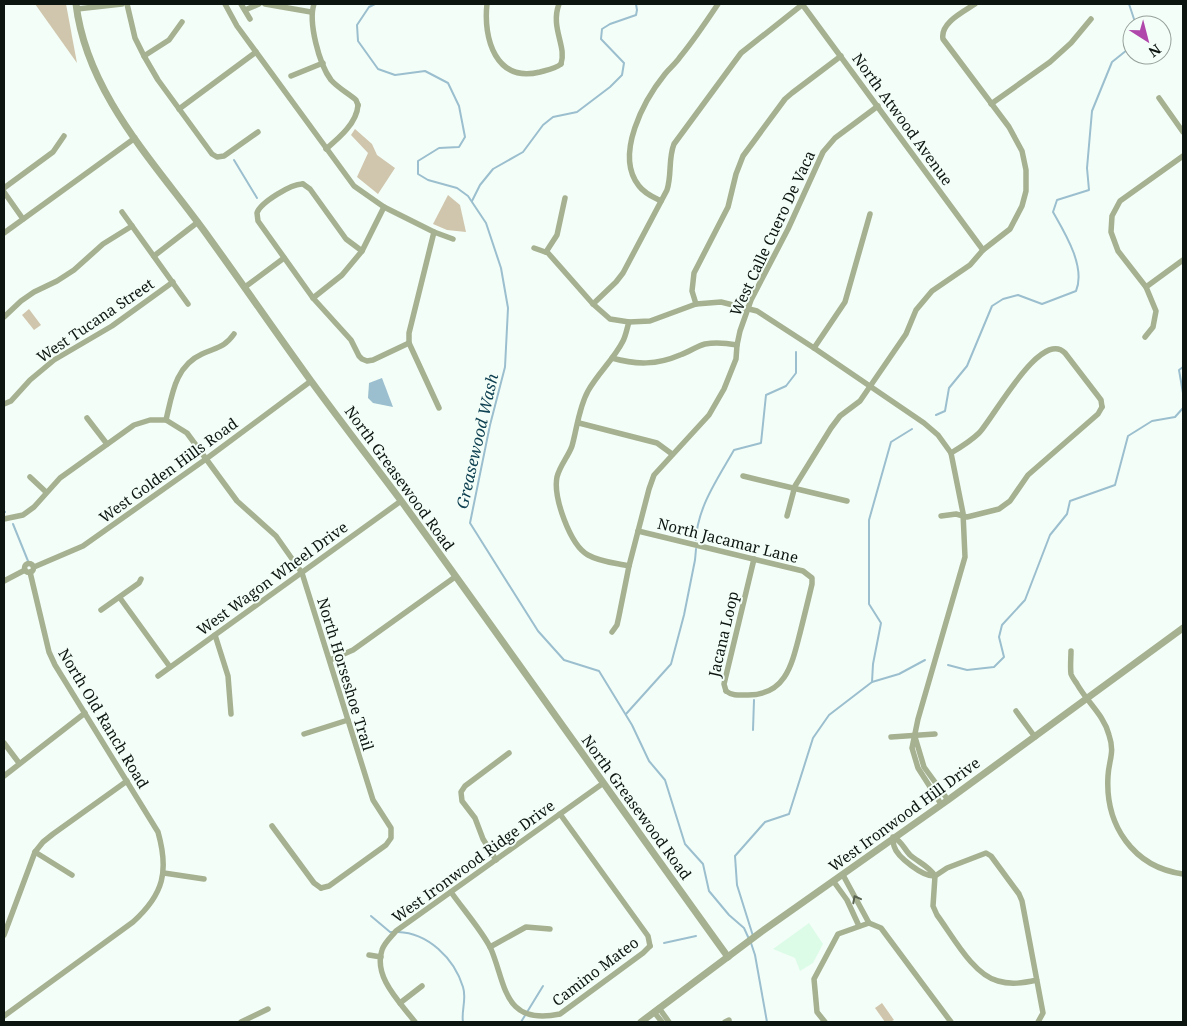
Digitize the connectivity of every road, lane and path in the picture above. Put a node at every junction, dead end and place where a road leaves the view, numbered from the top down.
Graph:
1 (122, 4) edge
2 (127, 4) edge
3 (225, 4) edge
4 (259, 4) edge
5 (265, 4) edge
6 (314, 4) edge
7 (487, 4) edge
8 (559, 4) edge
9 (718, 4) edge
10 (802, 4) edge
11 (975, 4) edge
12 (77, 7) edge
13 (243, 7) edge
14 (311, 12) junction
15 (250, 19) dead end
16 (1092, 19) dead end
17 (182, 22) dead end
18 (256, 52) junction
19 (144, 56) junction
20 (842, 56) junction
21 (323, 63) junction
22 (291, 76) dead end
23 (1159, 98) dead end
24 (991, 104) junction
25 (878, 106) junction
26 (178, 109) junction
27 (258, 132) dead end
28 (1183, 132) edge
29 (64, 136) dead end
30 (135, 138) junction
31 (326, 149) junction
32 (1183, 156) edge
33 (4, 188) edge
34 (4, 192) edge
35 (565, 198) dead end
36 (661, 201) junction
37 (384, 207) junction
38 (122, 212) dead end
39 (870, 214) dead end
40 (23, 219) junction
41 (198, 222) junction
42 (132, 226) junction
43 (434, 232) junction
44 (4, 233) edge
45 (453, 239) dead end
46 (534, 248) dead end
47 (984, 250) junction
48 (362, 251) junction
49 (546, 252) junction
50 (154, 256) junction
51 (284, 258) junction
52 (1183, 260) edge
53 (173, 282) junction
54 (244, 286) junction
55 (1146, 287) junction
56 (313, 298) junction
57 (188, 304) dead end
58 (593, 304) junction
59 (696, 304) junction
60 (749, 308) junction
61 (4, 317) edge
62 (629, 322) junction
63 (234, 334) dead end
64 (1145, 337) dead end
65 (409, 343) junction
66 (736, 345) junction
67 (814, 348) junction
68 (612, 358) junction
69 (311, 381) junction
70 (870, 386) junction
71 (4, 404) edge
72 (439, 408) dead end
73 (86, 418) dead end
74 (166, 420) junction
75 (579, 423) junction
76 (107, 444) junction
77 (951, 453) junction
78 (672, 454) junction
79 (206, 459) junction
80 (743, 476) dead end
81 (30, 477) dead end
82 (794, 488) junction
83 (46, 492) junction
84 (401, 501) junction
85 (847, 501) dead end
86 (787, 516) dead end
87 (941, 516) dead end
88 (963, 516) junction
89 (4, 520) edge
90 (638, 531) junction
91 (754, 559) junction
92 (629, 566) junction
93 (30, 570) junction
94 (302, 573) junction
95 (810, 575) joint
96 (455, 577) junction
97 (140, 579) dead end
98 (4, 581) edge
99 (120, 598) junction
100 (101, 610) dead end
101 (1183, 628) edge
102 (612, 632) dead end
103 (215, 635) junction
104 (1071, 651) dead end
105 (330, 660) junction
106 (170, 667) junction
107 (158, 676) dead end
108 (1086, 699) junction
109 (1016, 711) dead end
110 (85, 714) junction
111 (231, 714) dead end
112 (348, 720) junction
113 (304, 734) dead end
114 (934, 734) dead end
115 (915, 735) junction
116 (1035, 736) junction
117 (891, 737) dead end
118 (4, 743) edge
119 (509, 753) dead end
120 (19, 763) junction
121 (4, 776) edge
122 (128, 781) junction
123 (602, 784) junction
124 (944, 802) junction
125 (560, 814) junction
126 (272, 826) dead end
127 (893, 837) junction
128 (35, 852) junction
129 (496, 860) junction
130 (164, 873) junction
131 (1183, 874) edge
132 (72, 875) dead end
133 (843, 875) junction
134 (935, 878) junction
135 (204, 879) dead end
136 (834, 882) junction
137 (450, 892) junction
138 (869, 923) junction
139 (859, 926) junction
140 (550, 929) dead end
141 (4, 935) edge
142 (650, 946) junction
143 (657, 946) dead end
144 (490, 947) junction
145 (369, 955) dead end
146 (381, 957) junction
147 (728, 957) junction
148 (1037, 980) junction
149 (422, 986) dead end
150 (400, 1002) junction
151 (268, 1009) dead end
152 (657, 1010) junction
153 (5, 1014) edge
154 (241, 1022) edge
155 (414, 1022) edge
156 (641, 1022) edge
157 (662, 1022) edge
158 (670, 1022) edge
159 (825, 1022) edge
160 (951, 1022) edge
161 (1038, 1022) edge

1 - 12 street
2 - 19 street
3 - 18 street
4 - 13 street
5 - 14 street
6 - 14 street
7 - 8 street
9 - 36 street
10 - 20 street, North Atwood Avenue
10 - 36 street
11 - 24 street
12 - 30 street, North Greasewood Road
13 - 15 street
14 - 21 street
16 - 24 street
17 - 19 street
18 - 26 street
18 - 31 street
19 - 26 street
20 - 25 street, North Atwood Avenue
20 - 59 street
21 - 22 street
21 - 31 street
23 - 28 street
24 - 47 street
25 - 47 street, North Atwood Avenue
25 - 60 street, West Calle Cuero De Vaca
26 - 27 street
29 - 33 street
30 - 40 street
30 - 41 street, North Greasewood Road
31 - 37 street
32 - 55 street
34 - 40 street
35 - 49 street
36 - 58 street
37 - 43 street
37 - 48 street
38 - 42 street
39 - 67 street
40 - 44 street
41 - 50 street
41 - 54 street, North Greasewood Road
42 - 50 street
42 - 61 street
43 - 45 street
43 - 65 street
46 - 49 street
47 - 70 street
48 - 51 street
48 - 56 street
49 - 58 street
50 - 53 street
51 - 54 street
51 - 56 street
52 - 55 street
53 - 57 street
53 - 71 street, West Tucana Street
54 - 69 street, North Greasewood Road
55 - 64 street
56 - 65 street
58 - 62 street
59 - 60 street
59 - 62 street
60 - 66 street, West Calle Cuero De Vaca
60 - 67 street
62 - 68 street
63 - 74 street
65 - 72 street
66 - 68 street
66 - 78 street, West Calle Cuero De Vaca
67 - 70 street
68 - 75 street
69 - 79 street, West Golden Hills Road
69 - 84 street, North Greasewood Road
70 - 77 street
70 - 82 street
73 - 76 street
74 - 76 street
74 - 79 street, North Horseshoe Trail
75 - 78 street
75 - 92 street
76 - 83 street
77 - 88 street
77 - 88 street
78 - 90 street, West Calle Cuero De Vaca
79 - 93 street, West Golden Hills Road
79 - 94 street, North Horseshoe Trail
80 - 82 street
81 - 83 street
82 - 85 street
82 - 86 street
83 - 89 street
84 - 94 street, West Wagon Wheel Drive
84 - 96 street, North Greasewood Road
87 - 88 street
88 - 115 street
90 - 91 street, North Jacamar Lane
90 - 92 street, West Calle Cuero De Vaca
91 - 95 street, North Jacamar Lane
91 - 95 street, Jacana Loop
92 - 102 street, West Calle Cuero De Vaca
93 - 98 street, West Golden Hills Road
93 - 110 street, North Old Ranch Road
94 - 103 street, West Wagon Wheel Drive
94 - 105 street, North Horseshoe Trail
96 - 105 street
96 - 123 street, North Greasewood Road
97 - 99 street
99 - 100 street
99 - 106 street
101 - 108 street, West Ironwood Hill Drive
103 - 106 street, West Wagon Wheel Drive
103 - 111 street
104 - 108 street
105 - 112 street, North Horseshoe Trail
106 - 107 street, West Wagon Wheel Drive
108 - 116 street, West Ironwood Hill Drive
108 - 131 street
109 - 116 street
110 - 120 street
110 - 122 street, North Old Ranch Road
112 - 113 street
112 - 126 street, North Horseshoe Trail
114 - 115 street
115 - 117 street
115 - 124 street
116 - 124 street, West Ironwood Hill Drive
118 - 120 street
119 - 129 street
120 - 121 street
122 - 128 street
122 - 130 street, North Old Ranch Road
123 - 125 street, West Ironwood Ridge Drive
123 - 147 street, North Greasewood Road
124 - 127 street, West Ironwood Hill Drive
125 - 129 street, West Ironwood Ridge Drive
125 - 142 street
127 - 133 street, West Ironwood Hill Drive
127 - 134 street
128 - 132 street
128 - 141 street
129 - 137 street, West Ironwood Ridge Drive
130 - 135 street
130 - 153 street
133 - 136 street, West Ironwood Hill Drive
138 -> 133 street
134 - 148 street
134 - 148 street
136 - 139 street
136 - 147 street, West Ironwood Hill Drive
137 - 144 street, Camino Mateo
137 - 146 street, West Ironwood Ridge Drive
138 - 139 street
138 - 160 street
139 - 159 street
140 - 144 street
142 - 143 street
142 - 144 street, Camino Mateo
145 - 146 street
146 - 150 street
147 - 152 street, West Ironwood Hill Drive
148 - 161 street
149 - 150 street
150 - 155 street
151 - 154 street
152 - 156 street, West Ironwood Hill Drive
152 - 157 street
152 - 158 street

